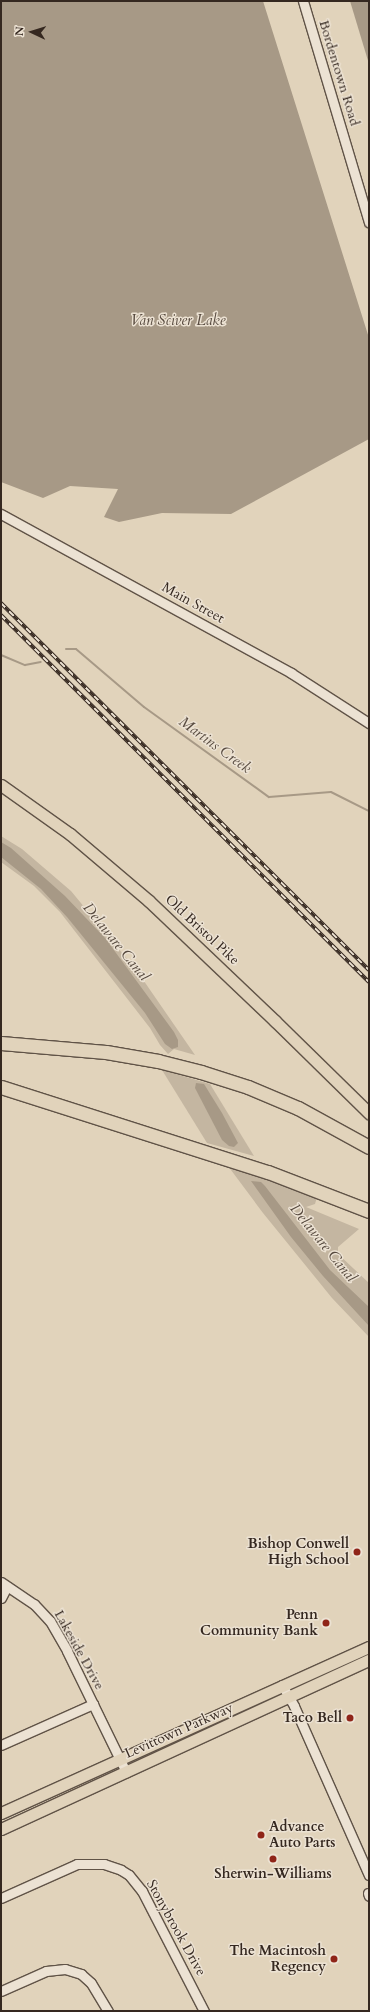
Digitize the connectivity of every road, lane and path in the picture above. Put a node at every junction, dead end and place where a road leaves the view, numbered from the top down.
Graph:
1 (303, 1) edge
2 (369, 222) edge
3 (1, 514) edge
4 (369, 723) edge
5 (1, 784) edge
6 (1, 1043) edge
7 (1, 1087) edge
8 (369, 1113) edge
9 (369, 1147) edge
10 (369, 1212) edge
11 (4, 1584) edge
12 (1, 1598) edge
13 (369, 1647) edge
14 (369, 1660) edge
15 (282, 1685) junction
16 (288, 1698) junction
17 (93, 1704) junction
18 (1, 1745) edge
19 (119, 1759) junction
20 (126, 1772) junction
21 (1, 1813) edge
22 (1, 1829) edge
23 (369, 1875) edge
24 (1, 1898) edge
25 (1, 1991) edge
26 (108, 2011) edge
27 (204, 2011) edge

1 - 2 street, Bordentown Road
3 - 4 street, Main Street
5 - 8 main road, Old Bristol Pike
6 - 9 highway
7 - 10 highway
11 - 12 street
11 - 17 street, Lakeside Drive
13 - 15 main road, Levittown Parkway
14 - 16 main road, Levittown Parkway
15 - 16 street
15 - 19 main road, Levittown Parkway
16 - 20 main road, Levittown Parkway
16 - 23 street
17 - 18 street, Lakeside Drive
17 - 19 street, Lakeside Drive
19 - 20 street, Lakeside Drive
19 - 21 main road, Levittown Parkway
20 - 22 main road, Levittown Parkway
24 - 27 street, Stonybrook Drive
25 - 26 street

